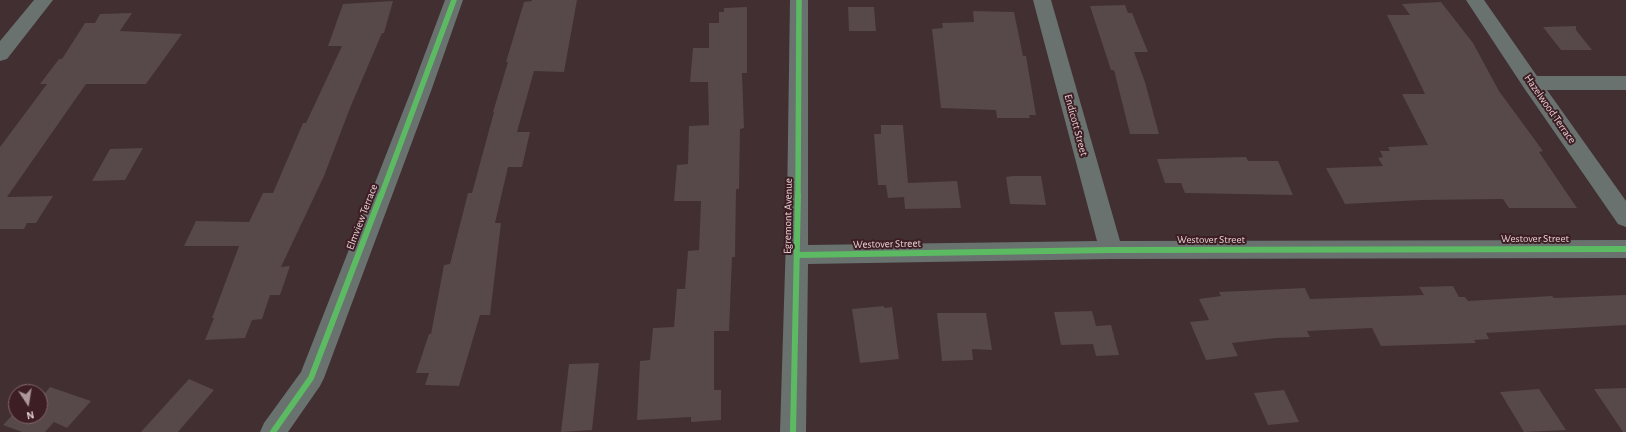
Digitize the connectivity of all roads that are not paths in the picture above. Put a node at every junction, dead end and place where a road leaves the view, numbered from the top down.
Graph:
1 (44, 0) edge
2 (454, 0) edge
3 (799, 0) edge
4 (1042, 0) edge
5 (1475, 0) edge
6 (0, 54) edge
7 (1531, 83) junction
8 (1626, 83) edge
9 (1626, 218) edge
10 (1626, 249) edge
11 (1111, 250) junction
12 (797, 255) junction
13 (273, 432) edge
14 (793, 432) edge

1 - 6 street
2 - 13 street, Elmview Terrace
3 - 12 street, Egremont Avenue
4 - 11 street, Endicott Street
5 - 7 street, Hazelwood Terrace
7 - 8 street
7 - 9 street, Hazelwood Terrace
10 - 11 street, Westover Street
11 - 12 street, Westover Street
12 - 14 street, Egremont Avenue

